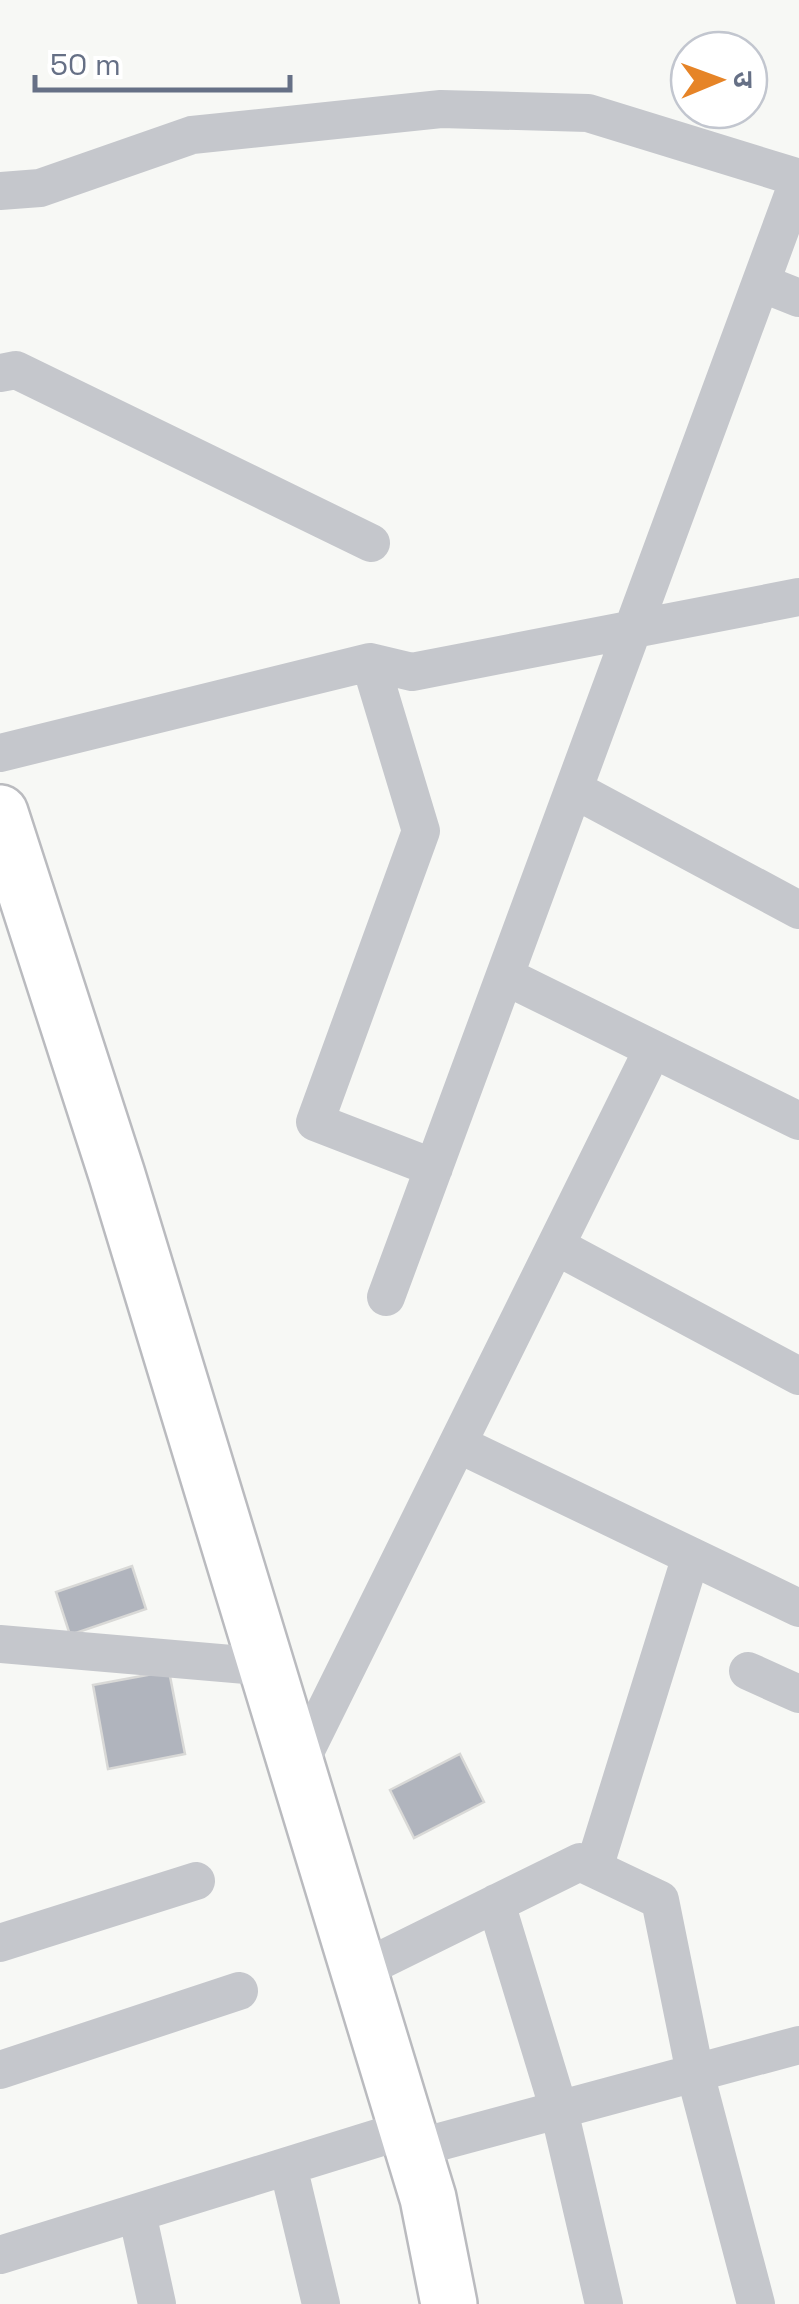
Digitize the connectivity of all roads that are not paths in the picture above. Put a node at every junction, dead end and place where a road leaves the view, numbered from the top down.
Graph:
1 (799, 178) edge
2 (0, 191) edge
3 (761, 283) junction
4 (799, 298) edge
5 (0, 373) edge
6 (371, 543) dead end
7 (799, 598) edge
8 (634, 632) junction
9 (370, 662) junction
10 (0, 753) edge
11 (575, 790) junction
12 (0, 813) edge
13 (799, 910) edge
14 (506, 976) junction
15 (653, 1049) junction
16 (799, 1121) edge
17 (434, 1168) junction
18 (556, 1246) junction
19 (386, 1297) dead end
20 (799, 1376) edge
21 (458, 1444) junction
22 (691, 1556) junction
23 (799, 1608) edge
24 (0, 1644) edge
25 (266, 1667) junction
26 (748, 1671) dead end
27 (799, 1694) edge
28 (297, 1768) junction
29 (594, 1868) junction
30 (196, 1881) dead end
31 (496, 1903) junction
32 (0, 1943) edge
33 (359, 1971) junction
34 (239, 1991) dead end
35 (799, 2045) edge
36 (0, 2070) edge
37 (696, 2073) junction
38 (559, 2110) junction
39 (410, 2139) junction
40 (288, 2166) junction
41 (137, 2212) junction
42 (0, 2255) edge
43 (157, 2304) edge
44 (321, 2304) edge
45 (449, 2304) edge
46 (604, 2304) edge
47 (756, 2304) edge

1 - 2 street
1 - 3 street
3 - 4 street
3 - 8 street
5 - 6 street
7 - 8 street
8 - 9 street
8 - 11 street
9 - 10 street
9 - 17 street
11 - 13 street
11 - 14 street
12 - 25 highway
14 - 15 street
14 - 17 street
15 - 16 street
15 - 18 street
17 - 19 street
18 - 20 street
18 - 21 street
21 - 22 street
21 - 28 street
22 - 23 street
22 - 29 street
24 - 25 street
25 - 28 highway
26 - 27 street
28 - 33 highway
29 - 31 street
29 - 37 street
30 - 32 street
31 - 33 street
31 - 38 street
33 - 39 highway
34 - 36 street
35 - 37 street
37 - 38 street
37 - 47 street
38 - 39 street
38 - 46 street
39 - 40 street
39 - 45 highway
40 - 41 street
40 - 44 street
41 - 42 street
41 - 43 street

